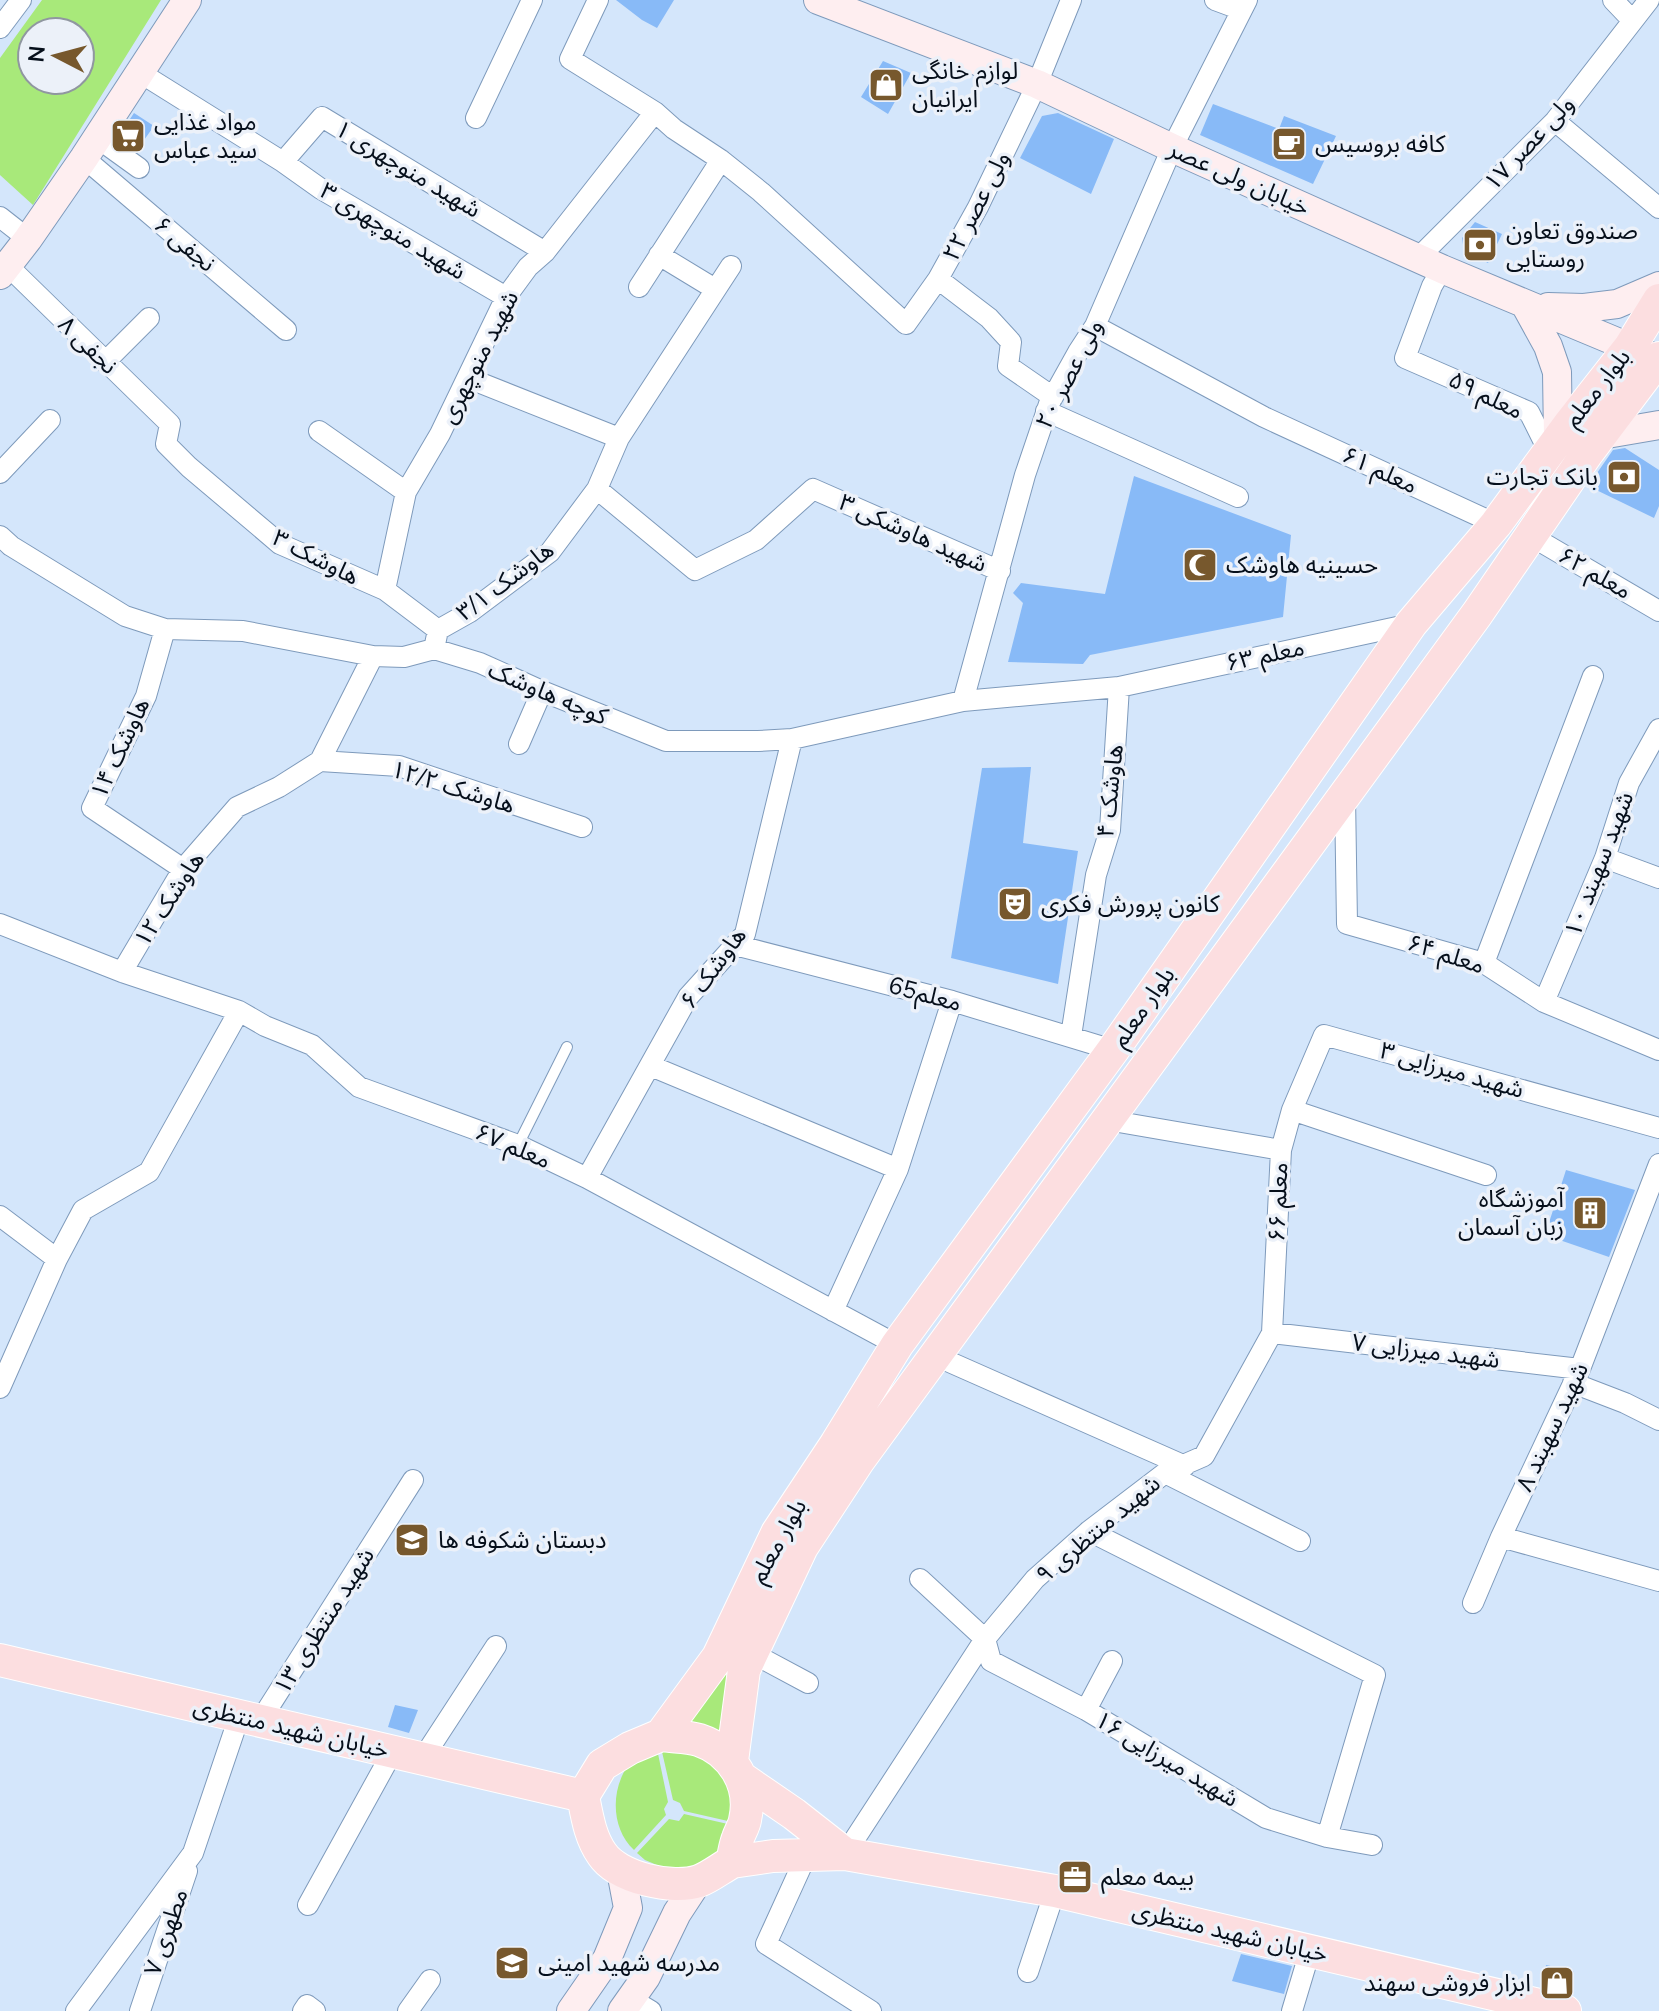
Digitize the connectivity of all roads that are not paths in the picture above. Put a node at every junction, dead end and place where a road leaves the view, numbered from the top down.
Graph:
1 (21, 0) edge
2 (187, 0) edge
3 (532, 0) edge
4 (598, 0) edge
5 (818, 0) edge
6 (1071, 0) edge
7 (1215, 0) edge
8 (1613, 0) edge
9 (1649, 0) edge
10 (1245, 5) edge
11 (1632, 20) junction
12 (0, 28) edge
13 (139, 72) junction
14 (1037, 84) junction
15 (655, 112) junction
16 (476, 118) dead end
17 (1555, 121) junction
18 (90, 147) junction
19 (1172, 148) junction
20 (721, 160) junction
21 (283, 162) junction
22 (139, 168) dead end
23 (1659, 208) edge
24 (0, 217) edge
25 (28, 239) junction
26 (545, 252) junction
27 (659, 255) junction
28 (1430, 263) junction
29 (731, 266) dead end
30 (3, 270) edge
31 (938, 279) junction
32 (1659, 286) edge
33 (639, 287) dead end
34 (715, 289) junction
35 (506, 297) junction
36 (1659, 300) edge
37 (1528, 306) junction
38 (149, 318) dead end
39 (1095, 326) junction
40 (286, 330) dead end
41 (1651, 356) edge
42 (1405, 358) joint
43 (105, 362) junction
44 (468, 378) junction
45 (1049, 404) junction
46 (50, 420) dead end
47 (170, 424) joint
48 (1659, 425) edge
49 (319, 431) dead end
50 (619, 438) junction
51 (1558, 439) junction
52 (1598, 439) junction
53 (0, 473) edge
54 (597, 489) junction
55 (406, 492) junction
56 (1238, 497) dead end
57 (1496, 524) junction
58 (1531, 536) junction
59 (4, 549) edge
60 (1000, 571) junction
61 (385, 590) junction
62 (1659, 611) edge
63 (1411, 624) junction
64 (165, 629) junction
65 (436, 639) junction
66 (373, 656) junction
67 (1593, 676) dead end
68 (1119, 687) junction
69 (542, 691) junction
70 (963, 701) junction
71 (1659, 729) edge
72 (792, 739) junction
73 (519, 744) dead end
74 (320, 761) junction
75 (1345, 793) junction
76 (582, 827) dead end
77 (1605, 858) junction
78 (183, 869) junction
79 (1659, 878) edge
80 (0, 924) edge
81 (735, 945) junction
82 (1484, 963) junction
83 (122, 972) junction
84 (952, 1001) junction
85 (1544, 1002) junction
86 (239, 1011) junction
87 (1071, 1036) junction
88 (567, 1047) dead end
89 (1113, 1050) junction
90 (1659, 1050) edge
91 (651, 1066) junction
92 (1292, 1110) junction
93 (1107, 1120) junction
94 (1659, 1128) edge
95 (518, 1145) junction
96 (1281, 1150) junction
97 (1659, 1164) edge
98 (898, 1169) junction
99 (1486, 1175) dead end
100 (587, 1178) junction
101 (0, 1216) edge
102 (57, 1259) junction
103 (833, 1311) junction
104 (1272, 1333) junction
105 (897, 1345) junction
106 (936, 1356) junction
107 (1577, 1376) junction
108 (0, 1388) edge
109 (1659, 1420) edge
110 (1185, 1466) junction
111 (1165, 1473) junction
112 (413, 1480) dead end
113 (1089, 1531) junction
114 (1501, 1537) junction
115 (1300, 1541) dead end
116 (920, 1579) dead end
117 (1659, 1581) edge
118 (1473, 1603) dead end
119 (985, 1639) junction
120 (496, 1646) dead end
121 (752, 1653) junction
122 (0, 1660) edge
123 (1112, 1661) dead end
124 (808, 1683) dead end
125 (1086, 1710) junction
126 (250, 1719) junction
127 (661, 1735) junction
128 (408, 1754) junction
129 (737, 1770) junction
130 (583, 1796) junction
131 (1327, 1837) junction
132 (1372, 1845) dead end
133 (193, 1853) junction
134 (807, 1854) junction
135 (845, 1854) junction
136 (732, 1862) junction
137 (621, 1871) junction
138 (698, 1881) junction
139 (1055, 1891) junction
140 (308, 1905) dead end
141 (1310, 1951) junction
142 (1028, 1972) dead end
143 (430, 1980) dead end
144 (635, 2007) edge
145 (1529, 2007) edge
146 (76, 2011) edge
147 (140, 2011) edge
148 (408, 2011) edge
149 (571, 2011) edge
150 (871, 2011) edge
151 (1292, 2011) edge
152 (1565, 2011) edge

1 - 12 street
2 - 13 main road
3 - 16 street
4 - 15 street
5 - 14 main road, خیابان ولی عصر
6 - 14 street, ولی عصر ۲۲
7 - 10 street
8 - 11 street
9 - 11 street, ولی عصر ۱۷
10 - 19 street, ولی عصر ۲۰
11 - 17 street, ولی عصر ۱۷
13 - 18 main road
13 - 21 street, شهید منوچهری ۳
14 - 19 main road, خیابان ولی عصر
14 - 31 street, ولی عصر ۲۲
15 - 20 street
15 - 26 street, شهید منوچهری
17 - 23 street
17 - 28 street, ولی عصر ۱۷
18 - 22 street
18 - 25 main road
18 - 40 street, نجفی ۶
19 - 28 main road, خیابان ولی عصر
19 - 39 street, ولی عصر ۲۰
20 - 27 street
20 - 31 street, ولی عصر ۲۲
21 - 26 street, شهید منوچهری ۱
21 - 35 street, شهید منوچهری ۳
24 - 25 street
25 - 30 main road
26 - 35 street, شهید منوچهری
27 - 33 street
27 - 34 street
28 - 37 main road, خیابان ولی عصر
28 - 42 street, ولی عصر ۱۷
29 - 34 street, هاوشک ۳/۱
30 - 43 street, نجفی ۸
31 - 45 street
32 - 37 main road
34 - 50 street, هاوشک ۳/۱
35 - 44 street, شهید منوچهری
36 - 41 main road, بلوار معلم
37 - 41 main road, خیابان ولی عصر
37 - 51 main road
38 - 43 street
39 - 45 street, ولی عصر ۲۰
39 - 57 street, معلم ۶۱
41 - 51 main road, بلوار معلم
41 - 52 main road, بلوار معلم
42 - 51 street, معلم ۵۹
43 - 47 street, نجفی ۸
44 - 50 street
44 - 55 street, شهید منوچهری
45 - 56 street
45 - 60 street, ولی عصر ۲۰
46 - 53 street
47 - 61 street, هاوشک ۳
48 - 52 main road
49 - 55 street
50 - 54 street, هاوشک ۳/۱
51 - 52 main road
51 - 57 main road, بلوار معلم
52 - 58 main road, بلوار معلم
54 - 60 street, شهید هاوشکی ۳
54 - 65 street, هاوشک ۳/۱
55 - 61 street, شهید منوچهری
57 - 63 main road, بلوار معلم
58 - 62 street, معلم ۶۲
58 - 75 main road, بلوار معلم
59 - 64 street, کوچه هاوشک
60 - 70 street, ولی عصر ۲۰
61 - 65 street, هاوشک ۳
63 - 68 street, معلم ۶۳
63 - 89 main road, بلوار معلم
64 - 66 street, کوچه هاوشک
64 - 78 street, هاوشک ۱۴
65 - 66 street, کوچه هاوشک
65 - 69 street, کوچه هاوشک
66 - 74 street
67 - 82 street
68 - 70 street, کوچه هاوشک
68 - 87 street, هاوشک ۴
69 - 72 street, کوچه هاوشک
69 - 73 street
70 - 72 street, کوچه هاوشک
71 - 77 street, شهید سهبند ۱۰
72 - 81 street, هاوشک ۶
74 - 76 street, هاوشک ۱۲/۲
74 - 78 street, هاوشک ۱۲
75 - 82 street, معلم ۶۴
75 - 93 main road, بلوار معلم
77 - 79 street
77 - 85 street, شهید سهبند ۱۰
78 - 83 street, هاوشک ۱۲
80 - 83 street, معلم ۶۷
81 - 84 street, معلم65
81 - 91 street, هاوشک ۶
82 - 85 street, معلم ۶۴
83 - 86 street, معلم ۶۷
84 - 87 street, معلم65
84 - 98 street
85 - 90 street, معلم ۶۴
86 - 95 street, معلم ۶۷
86 - 102 street
87 - 89 street, معلم65
88 - 95 lane
89 - 105 main road, بلوار معلم
91 - 98 street
91 - 100 street, هاوشک ۶
92 - 94 street, شهید میرزایی ۳
92 - 96 street
92 - 99 street
93 - 96 street, معلم ۶۶
93 - 106 main road, بلوار معلم
95 - 100 street, معلم ۶۷
96 - 104 street, معلم ۶۶
97 - 107 street, شهید سهبند ۸
98 - 103 street
100 - 103 street, معلم ۶۷
101 - 102 street
102 - 108 street
103 - 105 street, معلم ۶۷
104 - 107 street, شهید میرزایی ۷
104 - 110 street, شهید منتظری ۹
105 - 127 main road, بلوار معلم
106 - 110 street
106 - 121 main road, بلوار معلم
107 - 109 street, شهید میرزایی ۷
107 - 114 street, شهید سهبند ۸
110 - 111 street, شهید منتظری ۹
111 - 113 street, شهید منتظری ۹
111 - 115 street
112 - 126 street, شهید منتظری ۱۳
113 - 119 street, شهید منتظری ۹
113 - 131 street
114 - 117 street
114 - 118 street, شهید سهبند ۸
116 - 119 street, شهید میرزایی ۱۶
119 - 125 street, شهید میرزایی ۱۶
119 - 135 street, شهید منتظری ۹
120 - 128 street
121 - 124 street
121 - 129 main road, بلوار معلم
122 - 126 main road, خیابان شهید منتظری
123 - 125 street
125 - 131 street, شهید میرزایی ۱۶
126 - 128 main road, خیابان شهید منتظری
126 - 133 street, شهید منتظری ۱۳
127 - 129 main road
127 - 130 main road
128 - 130 main road, خیابان شهید منتظری
128 - 140 street
129 - 135 main road
129 - 136 main road
130 - 137 main road
131 - 132 street, شهید میرزایی ۱۶
133 - 146 street
133 - 147 street, مطهری ۷
134 - 135 main road, خیابان شهید منتظری
134 - 136 main road, خیابان شهید منتظری
134 - 150 street
135 - 139 main road, خیابان شهید منتظری
136 - 138 main road
137 - 138 main road
137 - 149 main road
138 - 144 main road
139 - 141 main road, خیابان شهید منتظری
139 - 142 street
141 - 145 main road, خیابان شهید منتظری
141 - 151 street
143 - 148 street
145 - 152 main road, خیابان شهید منتظری

